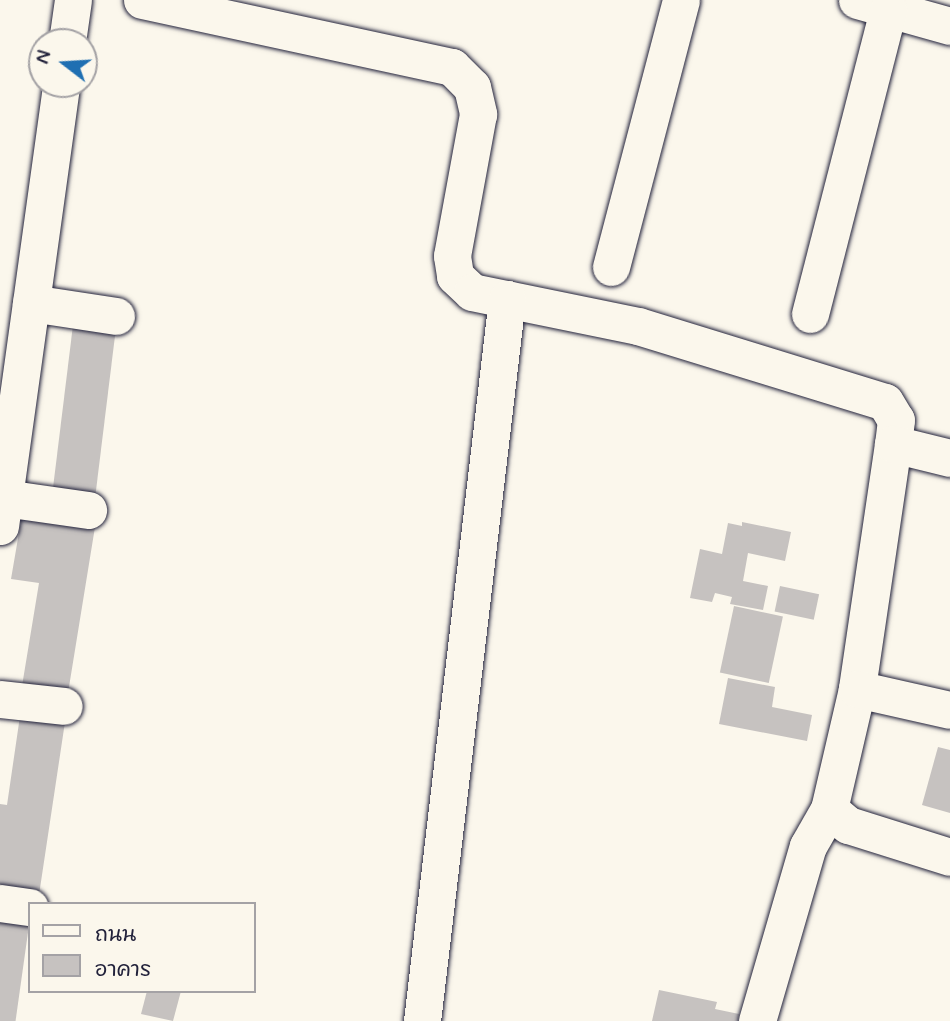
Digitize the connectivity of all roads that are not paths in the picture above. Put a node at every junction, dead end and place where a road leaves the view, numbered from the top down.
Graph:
1 (73, 0) edge
2 (142, 0) edge
3 (681, 0) edge
4 (872, 5) edge
5 (950, 26) edge
6 (69, 28) edge
7 (58, 98) edge
8 (611, 267) dead end
9 (507, 299) junction
10 (20, 310) edge
11 (810, 314) dead end
12 (116, 316) dead end
13 (893, 444) junction
14 (950, 458) edge
15 (88, 510) dead end
16 (2, 512) edge
17 (857, 689) junction
18 (0, 699) edge
19 (64, 706) dead end
20 (950, 710) edge
21 (830, 808) junction
22 (950, 858) edge
23 (0, 902) edge
24 (28, 907) edge
25 (422, 1021) edge
26 (757, 1021) edge

1 - 6 street
2 - 9 street
3 - 8 street
4 - 5 street
4 - 11 street
7 - 10 street
9 - 13 street
9 - 25 street
10 - 12 street
10 - 16 street
13 - 14 street
13 - 17 street
15 - 16 street
17 - 20 street
17 - 21 street
18 - 19 street
21 - 22 street
21 - 26 street
23 - 24 street

